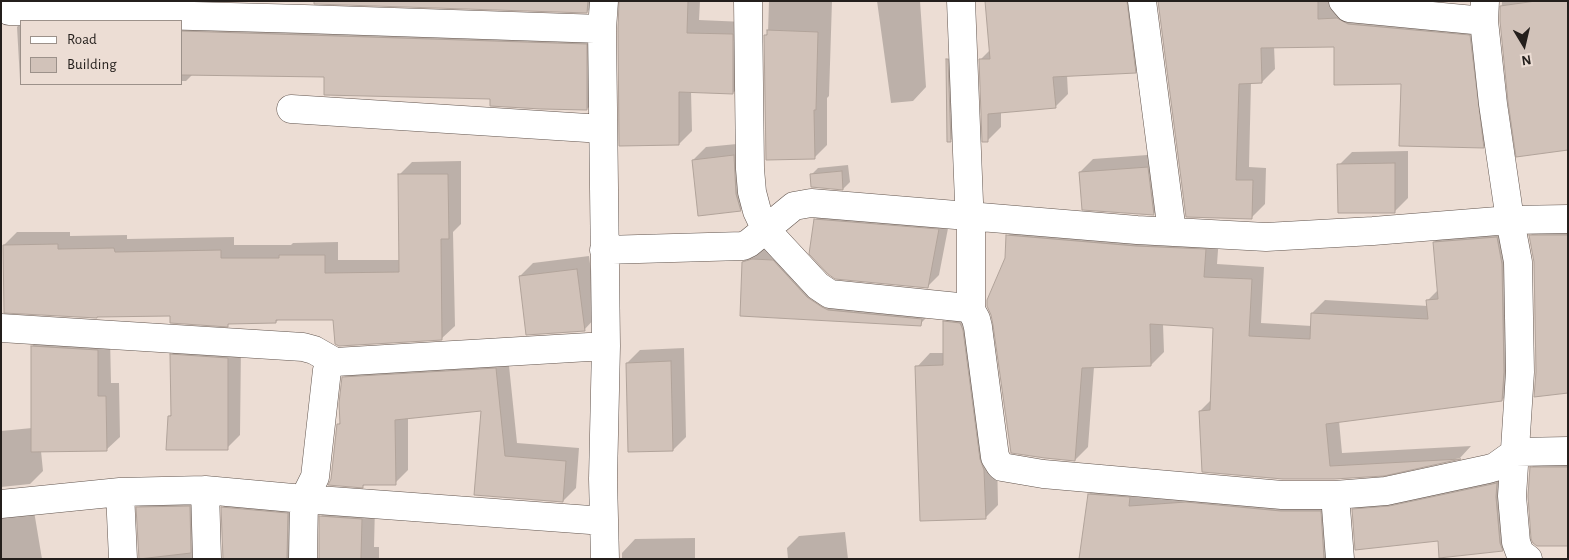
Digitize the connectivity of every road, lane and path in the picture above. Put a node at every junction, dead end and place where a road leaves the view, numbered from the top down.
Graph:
1 (604, 1) edge
2 (748, 1) edge
3 (961, 1) edge
4 (1142, 1) edge
5 (1343, 1) edge
6 (9, 11) dead end
7 (1485, 11) edge
8 (602, 29) junction
9 (291, 110) dead end
10 (603, 129) junction
11 (971, 217) junction
12 (1568, 219) edge
13 (1510, 220) junction
14 (766, 230) junction
15 (1172, 232) junction
16 (604, 250) junction
17 (971, 310) junction
18 (1, 328) edge
19 (606, 346) junction
20 (335, 362) junction
21 (1568, 451) edge
22 (1516, 452) junction
23 (205, 490) junction
24 (120, 492) junction
25 (1335, 495) junction
26 (304, 499) junction
27 (1, 504) edge
28 (604, 521) junction
29 (124, 559) edge
30 (207, 559) edge
31 (303, 559) edge
32 (605, 559) edge
33 (1340, 559) edge
34 (1528, 559) edge

1 - 8 street
2 - 14 street
3 - 11 street
4 - 15 street
5 - 7 street
6 - 8 street
7 - 13 street
8 - 10 street
9 - 10 street
10 - 16 street
11 - 14 street
11 - 15 street
11 - 17 street
12 - 13 street
13 - 15 street
13 - 22 street
14 - 16 street
14 - 17 street
16 - 19 street
17 - 25 street
18 - 20 street
19 - 20 street
19 - 28 street
20 - 26 street
21 - 22 street
22 - 25 street
22 - 34 street
23 - 24 street
23 - 26 street
23 - 30 street
24 - 27 street
24 - 29 street
25 - 33 street
26 - 28 street
26 - 31 street
28 - 32 street

